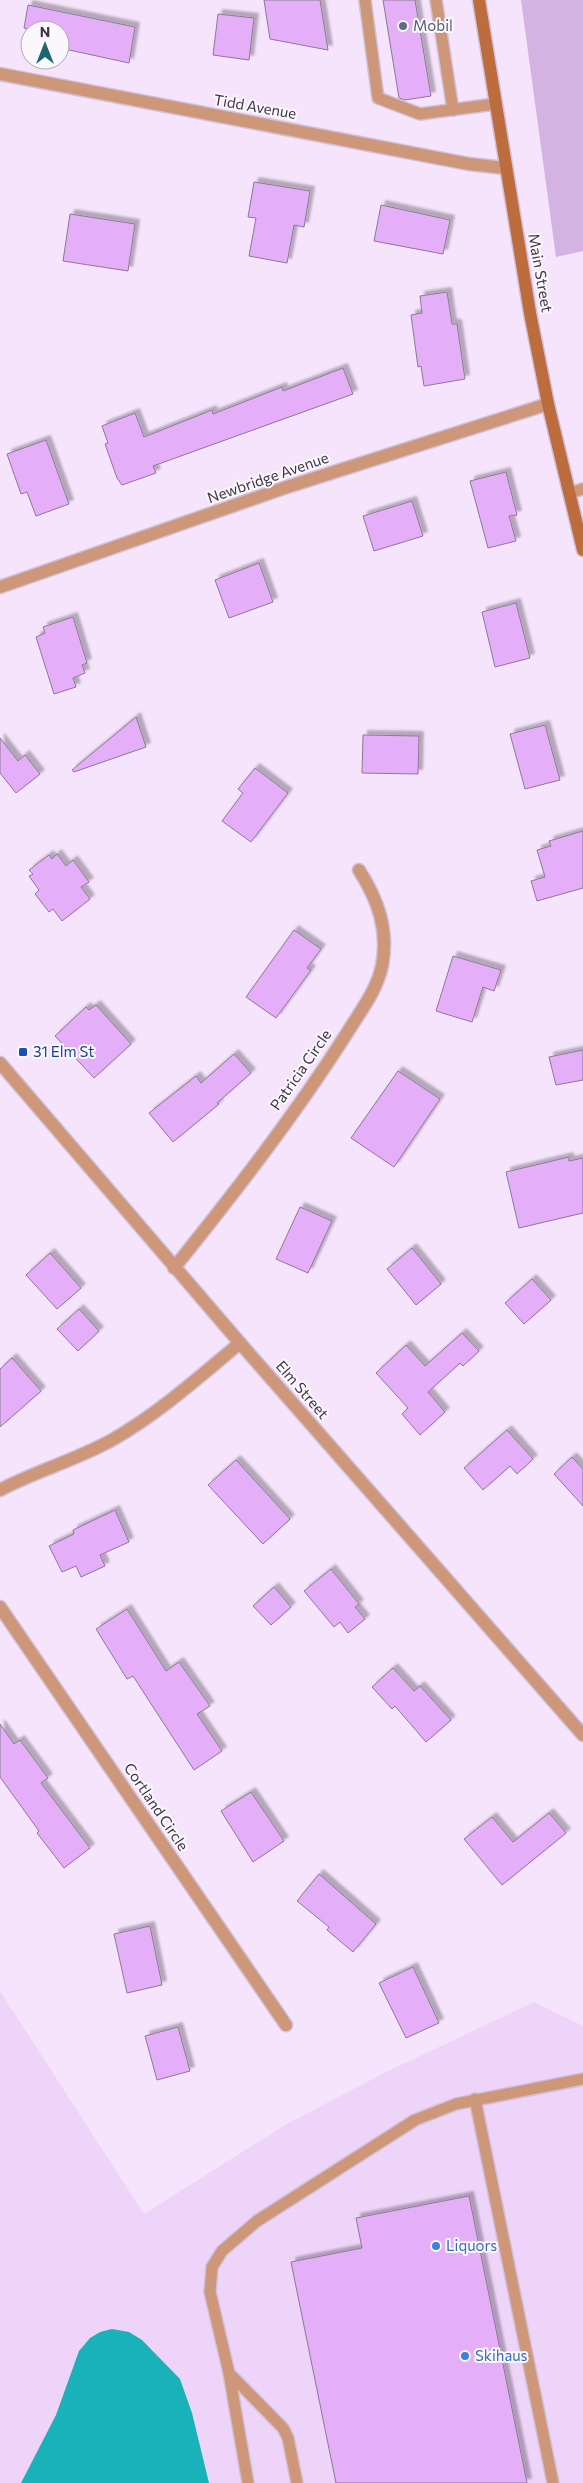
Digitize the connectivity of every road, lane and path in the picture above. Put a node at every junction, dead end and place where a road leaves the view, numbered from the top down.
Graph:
1 (365, 0) edge
2 (436, 0) edge
3 (479, 0) edge
4 (0, 74) edge
5 (495, 104) junction
6 (453, 110) junction
7 (505, 168) junction
8 (548, 404) junction
9 (583, 489) edge
10 (569, 493) junction
11 (583, 550) edge
12 (0, 587) edge
13 (358, 870) dead end
14 (0, 1064) edge
15 (174, 1268) junction
16 (240, 1343) junction
17 (0, 1490) edge
18 (0, 1607) edge
19 (583, 1735) edge
20 (286, 2026) dead end
21 (583, 2079) edge
22 (475, 2099) junction
23 (229, 2373) junction
24 (248, 2483) edge
25 (297, 2483) edge
26 (553, 2483) edge

1 - 6 lane
2 - 6 lane
3 - 5 main road, Main Street
4 - 7 street, Tidd Avenue
5 - 6 lane
5 - 7 main road, Main Street
7 - 8 main road, Main Street
8 - 10 main road, Main Street
8 - 12 street, Newbridge Avenue
9 - 10 lane
10 - 11 main road, Main Street
13 - 15 street, Patricia Circle
14 - 15 street, Elm Street
15 - 16 street, Elm Street
16 - 17 street
16 - 19 street, Elm Street
18 - 20 street, Cortland Circle
21 - 22 lane
22 - 23 lane
22 - 26 lane
23 - 24 lane
23 - 25 lane

